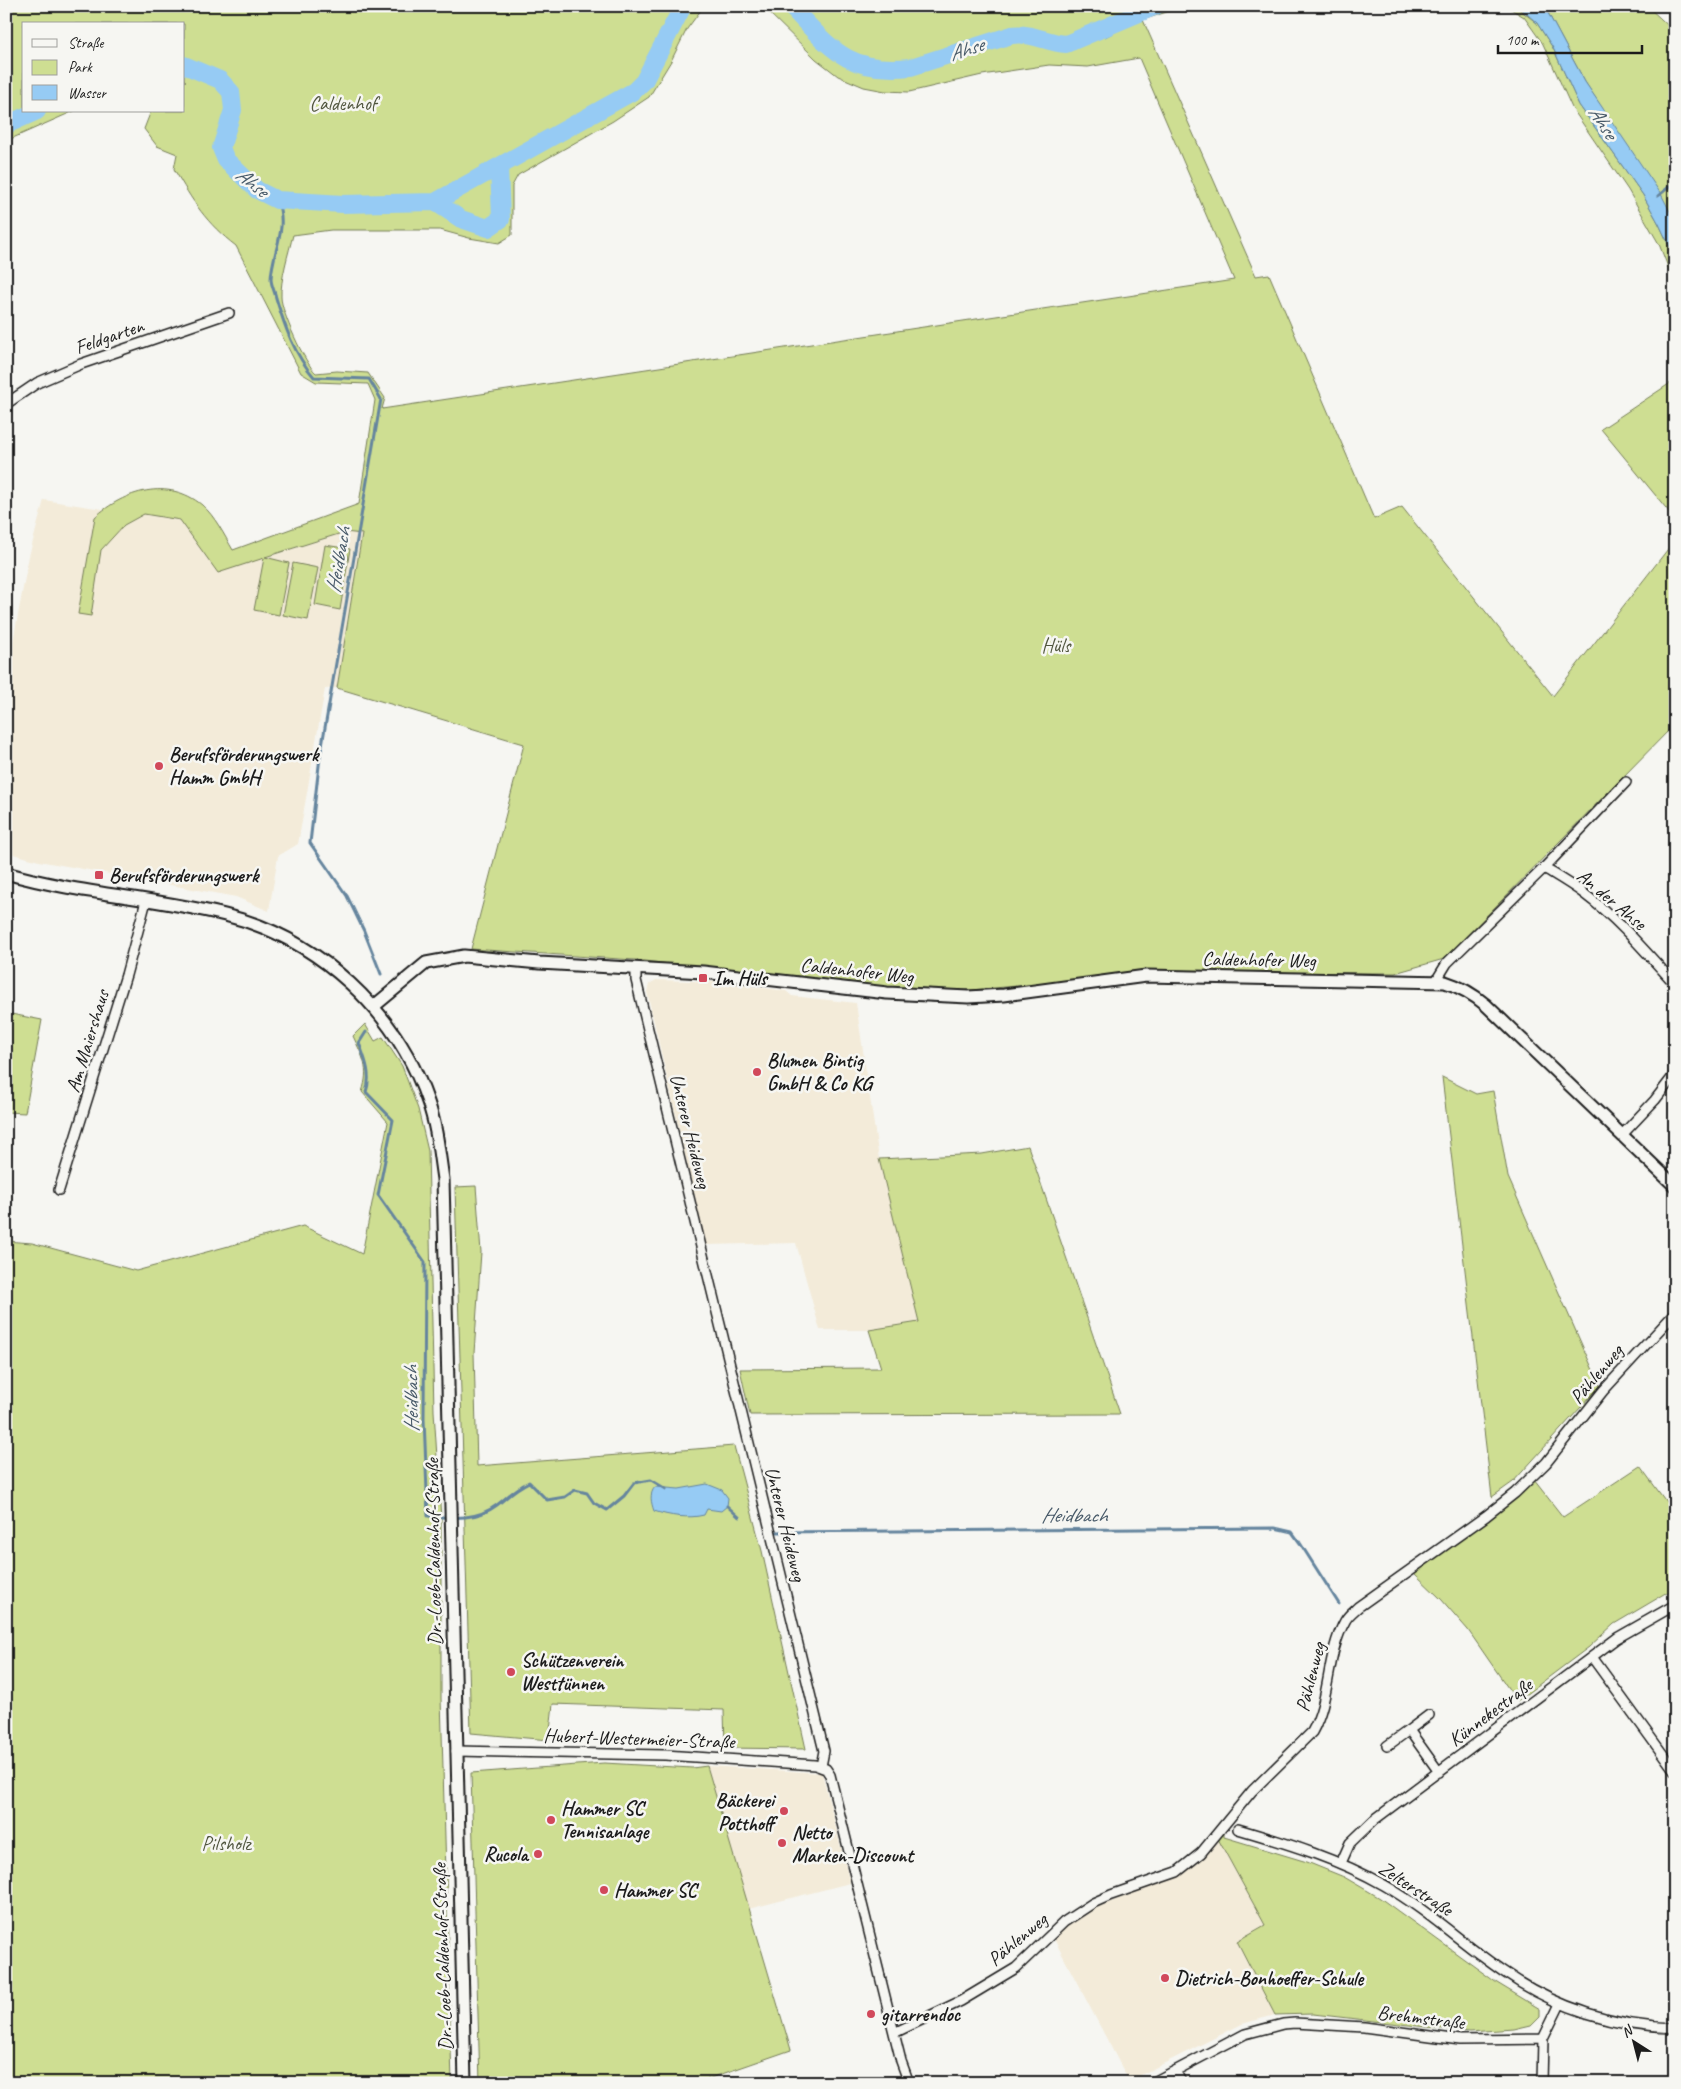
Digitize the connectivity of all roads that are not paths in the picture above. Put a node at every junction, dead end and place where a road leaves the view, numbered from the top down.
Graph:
1 (229, 314) dead end
2 (6, 404) edge
3 (1626, 782) dead end
4 (1544, 868) junction
5 (6, 873) edge
6 (146, 901) junction
7 (636, 969) junction
8 (1436, 981) junction
9 (1675, 984) edge
10 (374, 1007) junction
11 (1675, 1074) edge
12 (1622, 1135) junction
13 (1675, 1186) edge
14 (59, 1190) dead end
15 (1675, 1313) edge
16 (1675, 1605) edge
17 (1592, 1657) junction
18 (1428, 1715) dead end
19 (1409, 1730) junction
20 (1387, 1746) dead end
21 (456, 1751) junction
22 (821, 1766) junction
23 (1675, 1771) edge
24 (1439, 1772) junction
25 (1238, 1829) dead end
26 (1341, 1863) junction
27 (1560, 2004) junction
28 (1675, 2028) edge
29 (894, 2033) junction
30 (1543, 2038) junction
31 (1175, 2071) junction
32 (465, 2083) edge
33 (909, 2083) edge
34 (1152, 2083) edge
35 (1182, 2083) edge
36 (1542, 2083) edge

1 - 2 street, Feldgarten
3 - 4 street, An der Ahse
4 - 8 street, An der Ahse
4 - 9 street, An der Ahse
5 - 6 main road
6 - 10 main road
6 - 14 street, Am Maiershaus
7 - 8 main road, Caldenhofer Weg
7 - 10 main road, Caldenhofer Weg
7 - 22 street, Unterer Heideweg
8 - 12 main road, Caldenhofer Weg
10 - 21 main road, Dr.-Loeb-Caldenhof-Straße
11 - 12 street
12 - 13 main road, Caldenhofer Weg
15 - 29 street, Pählenweg
16 - 17 street, Künnekestraße
17 - 23 street
17 - 24 street, Künnekestraße
18 - 19 street
19 - 20 street
19 - 24 street
21 - 22 street, Hubert-Westermeier-Straße
21 - 32 main road, Dr.-Loeb-Caldenhof-Straße
22 - 29 street
24 - 26 street, Künnekestraße
25 - 26 street, Zelterstraße
26 - 27 street, Zelterstraße
27 - 28 street
27 - 30 street
29 - 33 street
30 - 31 street, Brehmstraße
30 - 36 street
31 - 34 street, Brehmstraße
31 - 35 street

